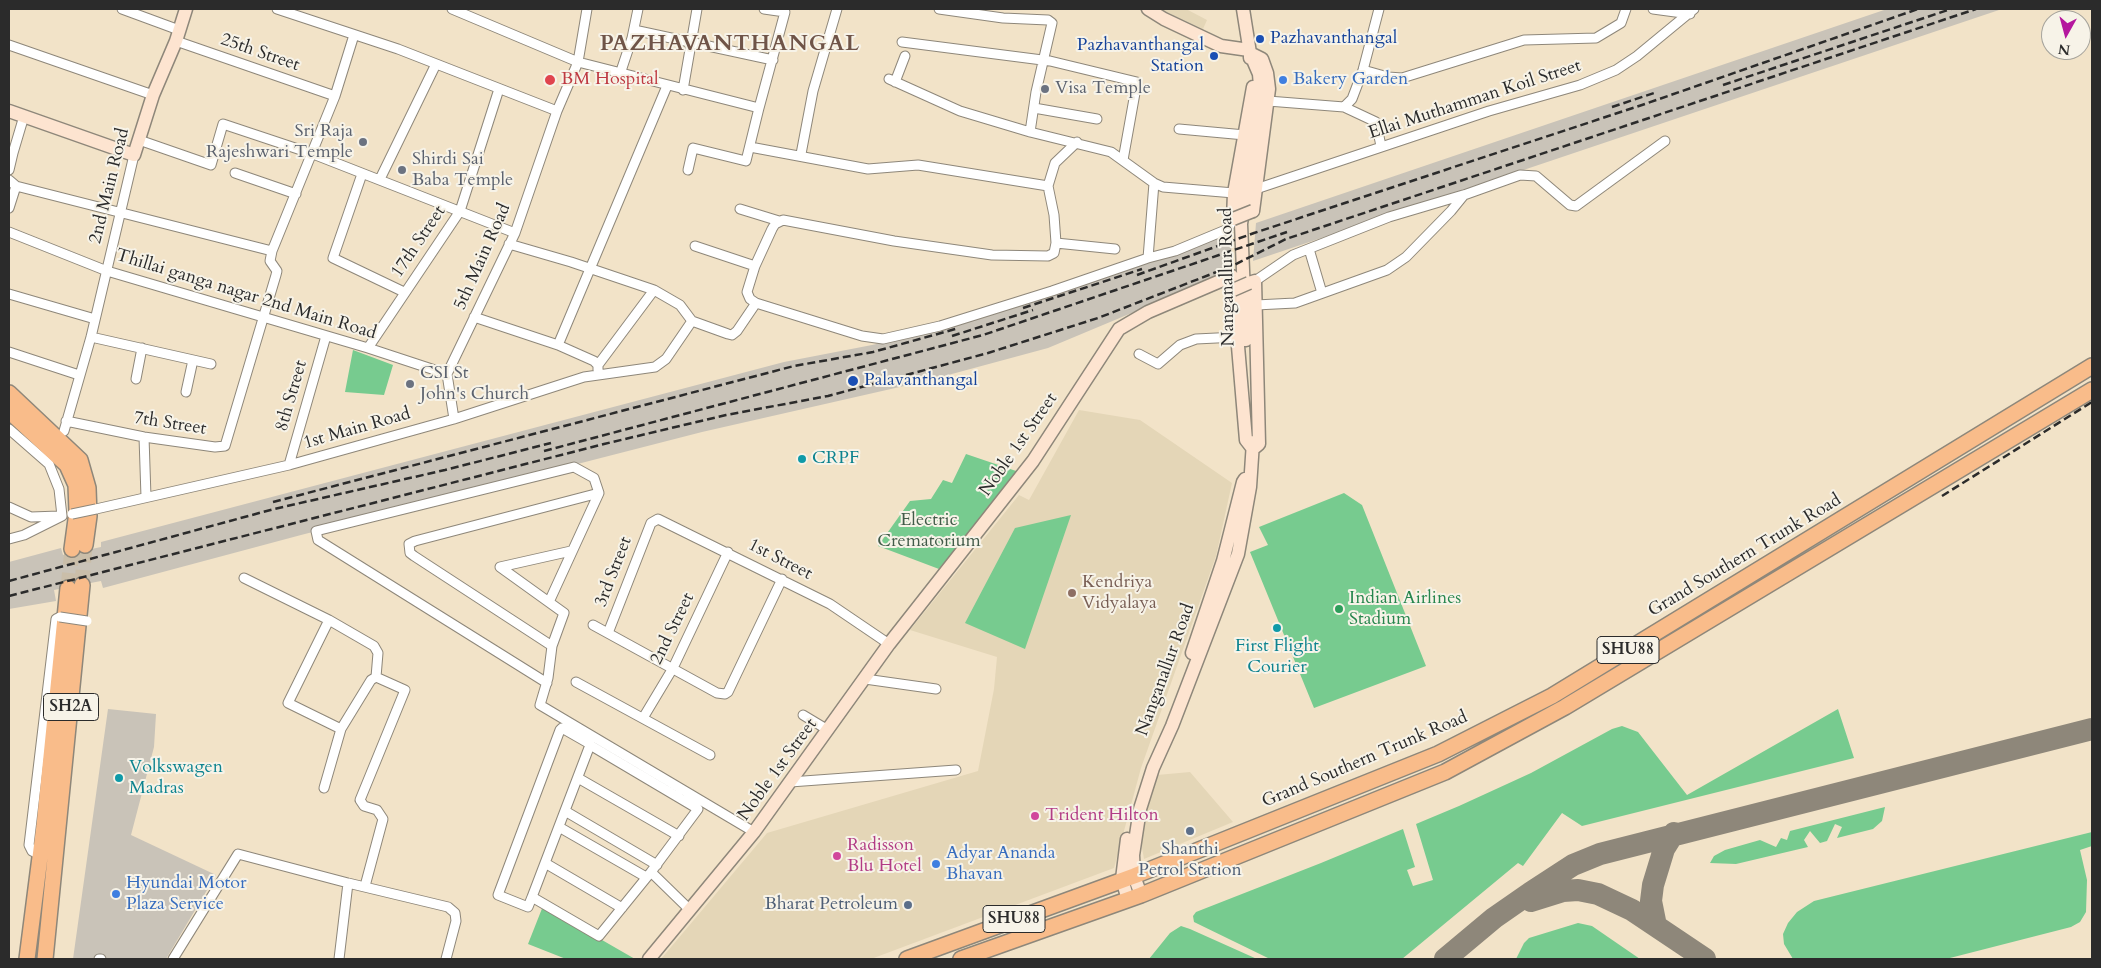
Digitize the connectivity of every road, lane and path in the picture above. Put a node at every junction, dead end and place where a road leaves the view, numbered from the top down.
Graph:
1 (122, 9) edge
2 (186, 9) edge
3 (277, 9) edge
4 (452, 9) edge
5 (587, 9) edge
6 (638, 9) edge
7 (697, 9) edge
8 (764, 9) edge
9 (837, 9) edge
10 (939, 9) edge
11 (1148, 9) edge
12 (1243, 9) edge
13 (1379, 9) edge
14 (1626, 9) edge
15 (1653, 9) edge
16 (1692, 11) edge
17 (980, 12) edge
18 (634, 30) junction
19 (354, 35) junction
20 (177, 36) junction
21 (902, 42) dead end
22 (691, 43) junction
23 (9, 45) edge
24 (1250, 52) junction
25 (905, 56) dead end
26 (773, 60) junction
27 (578, 62) junction
28 (1044, 62) junction
29 (436, 64) junction
30 (1363, 70) junction
31 (620, 74) junction
32 (667, 86) junction
33 (499, 89) junction
34 (684, 90) junction
35 (153, 95) junction
36 (335, 96) junction
37 (1268, 101) junction
38 (1344, 107) junction
39 (759, 108) junction
40 (1034, 108) junction
41 (9, 111) edge
42 (557, 111) junction
43 (24, 116) junction
44 (1097, 119) dead end
45 (1179, 129) dead end
46 (1030, 132) junction
47 (1245, 135) junction
48 (139, 140) junction
49 (1077, 142) junction
50 (1665, 142) dead end
51 (750, 146) junction
52 (1381, 146) junction
53 (11, 153) edge
54 (313, 154) junction
55 (800, 154) junction
56 (134, 155) junction
57 (1123, 160) junction
58 (9, 170) edge
59 (688, 170) dead end
60 (235, 173) dead end
61 (362, 174) junction
62 (380, 179) junction
63 (12, 183) edge
64 (1154, 183) junction
65 (1048, 186) junction
66 (1256, 189) junction
67 (1234, 193) junction
68 (296, 194) junction
69 (1464, 195) junction
70 (9, 208) edge
71 (740, 209) dead end
72 (460, 211) junction
73 (122, 214) junction
74 (1233, 219) junction
75 (779, 221) junction
76 (9, 232) edge
77 (514, 233) junction
78 (1056, 243) junction
79 (510, 244) junction
80 (695, 246) dead end
81 (1309, 248) junction
82 (1116, 249) dead end
83 (272, 251) junction
84 (1148, 258) junction
85 (755, 266) junction
86 (592, 268) junction
87 (107, 271) junction
88 (1252, 282) junction
89 (654, 290) junction
90 (1233, 290) junction
91 (404, 292) junction
92 (1322, 293) junction
93 (9, 294) edge
94 (756, 303) junction
95 (1256, 305) junction
96 (474, 317) junction
97 (263, 318) junction
98 (95, 319) junction
99 (692, 321) junction
100 (326, 336) junction
101 (91, 337) junction
102 (1237, 337) junction
103 (558, 345) junction
104 (142, 348) junction
105 (368, 348) junction
106 (9, 352) edge
107 (1139, 354) dead end
108 (193, 360) junction
109 (211, 364) dead end
110 (598, 365) junction
111 (2092, 366) edge
112 (447, 374) junction
113 (79, 375) junction
114 (599, 375) junction
115 (136, 378) dead end
116 (2092, 390) edge
117 (186, 392) dead end
118 (9, 393) edge
119 (9, 411) edge
120 (454, 419) junction
121 (66, 421) junction
122 (9, 429) edge
123 (64, 432) dead end
124 (144, 437) junction
125 (1253, 449) junction
126 (289, 465) junction
127 (599, 493) junction
128 (146, 497) junction
129 (9, 507) edge
130 (62, 516) junction
131 (651, 523) joint
132 (9, 538) edge
133 (571, 551) junction
134 (728, 552) junction
135 (244, 578) dead end
136 (782, 580) junction
137 (549, 602) junction
138 (329, 620) junction
139 (88, 621) dead end
140 (593, 625) dead end
141 (608, 633) junction
142 (889, 644) junction
143 (552, 646) junction
144 (674, 668) junction
145 (376, 676) junction
146 (865, 679) junction
147 (576, 682) dead end
148 (546, 683) junction
149 (936, 690) dead end
150 (804, 715) dead end
151 (643, 718) junction
152 (341, 729) junction
153 (828, 730) junction
154 (590, 745) junction
155 (710, 755) dead end
156 (956, 770) dead end
157 (578, 778) junction
158 (790, 782) junction
159 (324, 788) dead end
160 (565, 811) junction
161 (559, 827) junction
162 (754, 832) junction
163 (679, 836) junction
164 (40, 857) junction
165 (56, 862) junction
166 (545, 863) junction
167 (651, 871) junction
168 (1128, 877) junction
169 (348, 883) junction
170 (365, 886) junction
171 (532, 897) junction
172 (1134, 897) junction
173 (622, 908) junction
174 (690, 910) junction
175 (28, 959) edge
176 (45, 959) edge
177 (173, 959) edge
178 (339, 959) edge
179 (446, 959) edge
180 (649, 959) edge
181 (907, 959) edge
182 (961, 959) edge

1 - 20 street, 25th Street
2 - 20 street, 2nd Main Road
3 - 19 street
4 - 27 street
5 - 27 street, 5th Main Road
6 - 18 street
7 - 22 street
8 - 26 street
9 - 55 street
10 - 17 street
11 - 24 street
12 - 24 street
13 - 30 street
14 - 30 street
15 - 16 street
16 - 52 street, Ellai Muthamman Koil Street
17 - 28 street
18 - 22 street
18 - 31 street
19 - 29 street
19 - 36 street
20 - 35 street, 2nd Main Road
20 - 36 street, 25th Street
21 - 28 street
22 - 26 street
22 - 34 street
23 - 35 street
24 - 37 street
24 - 47 street
24 - 125 street, Nanganallur Road
25 - 46 street
26 - 39 street
27 - 31 street
27 - 42 street, 5th Main Road
28 - 40 street
28 - 57 street
29 - 33 street
29 - 62 street
30 - 38 street
31 - 32 street
32 - 34 street
32 - 86 street
33 - 42 street
33 - 72 street, 17th Street
34 - 39 street
35 - 48 street, 2nd Main Road
36 - 54 street
37 - 38 street
37 - 66 street
38 - 52 street
39 - 51 street
40 - 44 street
40 - 46 street
41 - 43 street
42 - 77 street, 5th Main Road
43 - 53 street
43 - 56 street
45 - 47 street
46 - 49 street
47 - 67 street
48 - 54 street
48 - 56 street, 2nd Main Road
49 - 57 street
49 - 65 street
50 - 69 street
51 - 55 street
51 - 59 street
52 - 66 street, Ellai Muthamman Koil Street
53 - 58 street
54 - 61 street
54 - 68 street
55 - 65 street
56 - 73 street, 2nd Main Road
57 - 64 street
60 - 68 street
61 - 62 street
61 - 91 street
62 - 72 street
63 - 70 street
63 - 73 street
64 - 67 street
64 - 84 street
65 - 78 street
66 - 74 street, bridge
67 - 74 street
68 - 83 street
69 - 81 street
69 - 92 street
71 - 75 street
72 - 77 street
72 - 91 street, 17th Street
73 - 83 street
73 - 87 street, 2nd Main Road
74 - 84 street
75 - 78 street
75 - 85 street
76 - 87 street, Thillai ganga nagar 2nd Main Road
77 - 79 street, 5th Main Road
78 - 82 street
79 - 86 street
79 - 96 street, 5th Main Road
80 - 85 street
81 - 88 street
81 - 92 street
83 - 97 street
84 - 94 street
85 - 94 street
86 - 89 street
86 - 103 street
87 - 97 street, Thillai ganga nagar 2nd Main Road
87 - 98 street, 2nd Main Road
88 - 90 street, bridge
88 - 95 street
89 - 99 street
89 - 110 street
90 - 102 street
90 - 142 street, Noble 1st Street
91 - 105 street, 17th Street
92 - 95 street
93 - 98 street
94 - 99 street
95 - 125 street
96 - 103 street
96 - 112 street, 5th Main Road
97 - 100 street, Thillai ganga nagar 2nd Main Road
97 - 124 street, 7th Street
98 - 101 street, 2nd Main Road
99 - 114 street, 1st Main Road
100 - 105 street, Thillai ganga nagar 2nd Main Road
100 - 126 street, 8th Street
101 - 104 street
101 - 113 street, 2nd Main Road
102 - 107 street
102 - 125 street
103 - 110 street
104 - 108 street
104 - 115 street
105 - 112 street, Thillai ganga nagar 2nd Main Road
106 - 113 street
108 - 109 street
108 - 117 street
110 - 114 street
111 - 168 main road, Grand Southern Trunk Road / SHU88
112 - 120 street
113 - 121 street, 2nd Main Road
114 - 120 street, 1st Main Road
116 - 172 main road, Grand Southern Trunk Road / SHU88
118 - 119 main road
120 - 126 street, 1st Main Road
121 - 123 street, 2nd Main Road
121 - 124 street, 7th Street
122 - 130 street
124 - 128 street
125 - 168 street, Nanganallur Road
126 - 128 street, 1st Main Road
127 - 133 street
127 - 143 street
127 - 148 street
128 - 130 street, 1st Main Road, bridge
129 - 130 street, 1st Main Road
130 - 132 street
131 - 134 street, 1st Street
131 - 141 street, 3rd Street
133 - 137 street
133 - 137 street
134 - 136 street, 1st Street
134 - 144 street, 2nd Street
135 - 138 street
136 - 142 street, 1st Street
136 - 144 street
137 - 143 street
138 - 145 street
138 - 152 street
139 - 164 street, bridge
140 - 141 street
141 - 144 street
142 - 146 street, Noble 1st Street
143 - 148 street
144 - 151 street, 2nd Street
145 - 152 street
145 - 170 street
146 - 149 street
146 - 153 street, Noble 1st Street
147 - 151 street
148 - 162 street
150 - 153 street
151 - 155 street
152 - 159 street
153 - 158 street, Noble 1st Street
154 - 157 street
154 - 163 street
154 - 171 street
156 - 158 street
157 - 160 street
157 - 163 street
158 - 162 street, Noble 1st Street
160 - 161 street
160 - 167 street
161 - 166 street
161 - 167 street
162 - 174 street, Noble 1st Street
163 - 167 street
164 - 165 main road
164 - 165 main road, SH2A
164 - 175 main road, SH2A
165 - 176 main road, SH2A
166 - 171 street
166 - 173 street
167 - 173 street
167 - 174 street
168 - 172 street
168 - 181 main road, Grand Southern Trunk Road / SHU88
169 - 170 street
169 - 177 street
169 - 178 street
170 - 179 street
171 - 173 street
172 - 182 main road, Grand Southern Trunk Road / SHU88
174 - 180 street, Noble 1st Street

